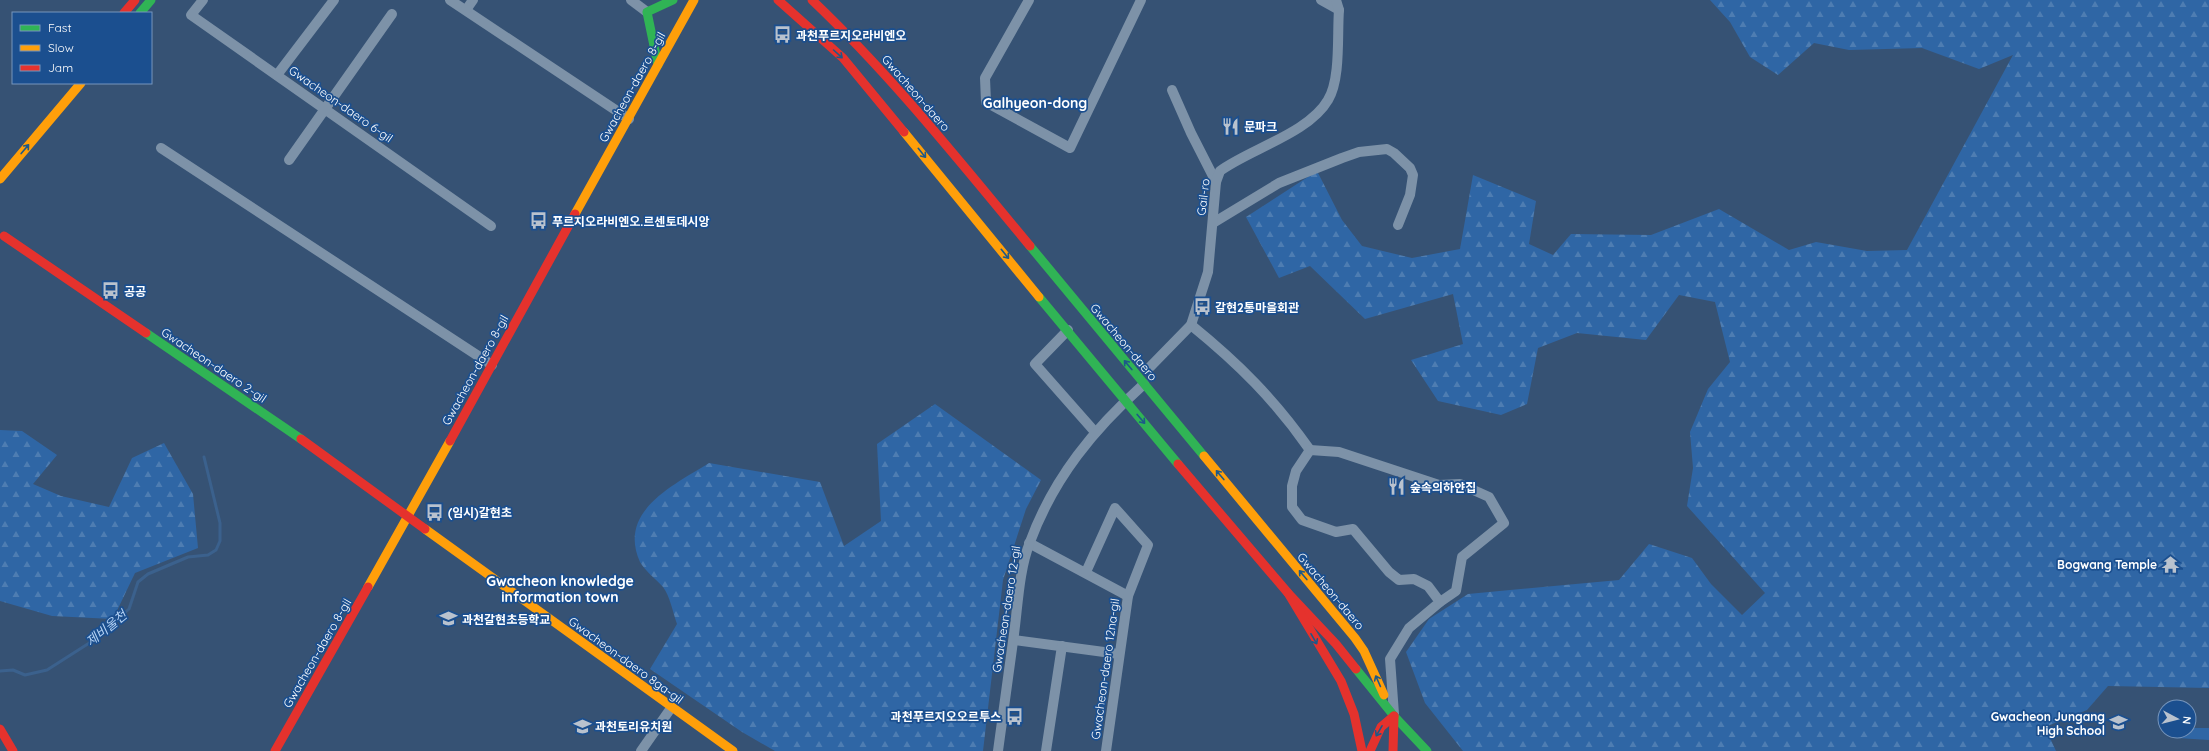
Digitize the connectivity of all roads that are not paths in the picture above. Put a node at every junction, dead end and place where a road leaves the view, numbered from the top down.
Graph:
1 (135, 0) edge
2 (150, 0) edge
3 (203, 0) edge
4 (334, 0) edge
5 (450, 0) edge
6 (473, 0) edge
7 (631, 0) edge
8 (672, 0) edge
9 (694, 0) edge
10 (778, 0) edge
11 (812, 0) edge
12 (1029, 0) edge
13 (1142, 0) edge
14 (1321, 0) edge
15 (1338, 5) edge
16 (466, 10) junction
17 (125, 12) edge
18 (141, 12) edge
19 (647, 12) junction
20 (392, 14) dead end
21 (658, 65) junction
22 (277, 75) junction
23 (80, 84) edge
24 (1172, 90) dead end
25 (325, 109) junction
26 (629, 119) junction
27 (161, 148) dead end
28 (289, 160) dead end
29 (0, 179) edge
30 (1216, 182) junction
31 (1213, 223) junction
32 (1398, 225) dead end
33 (491, 226) dead end
34 (4, 236) dead end
35 (1190, 325) junction
36 (1068, 330) junction
37 (492, 365) junction
38 (1150, 367) dead end
39 (1144, 384) junction
40 (1125, 401) junction
41 (1095, 432) junction
42 (1310, 450) junction
43 (408, 516) junction
44 (1029, 543) junction
45 (1086, 572) junction
46 (1288, 593) junction
47 (1128, 596) junction
48 (1440, 602) junction
49 (1355, 638) junction
50 (1014, 640) junction
51 (1336, 644) junction
52 (1062, 646) junction
53 (1119, 654) junction
54 (671, 708) junction
55 (1394, 716) junction
56 (0, 729) edge
57 (13, 751) edge
58 (275, 751) edge
59 (641, 751) edge
60 (734, 751) edge
61 (998, 751) edge
62 (1046, 751) edge
63 (1106, 751) edge
64 (1362, 751) edge
65 (1370, 751) edge
66 (1393, 751) edge
67 (1427, 751) edge

1 - 17 main road
2 - 18 main road
3 - 22 street, Gwacheon-daero 6-gil
4 - 22 street
5 - 16 street
6 - 16 street
7 - 19 street
8 - 19 main road
9 - 21 main road, Gwacheon-daero 8-gil
10 -> 36 main road
39 -> 11 main road, Gwacheon-daero
12 - 13 street
14 - 15 street
15 - 30 street, Gail-ro
16 - 26 street
19 - 21 main road
20 - 25 street
21 - 26 main road, Gwacheon-daero 8-gil
22 - 25 street, Gwacheon-daero 6-gil
29 -> 23 main road
24 - 30 street
25 - 28 street
25 - 33 street, Gwacheon-daero 6-gil
26 - 37 main road, Gwacheon-daero 8-gil
27 - 37 street
30 - 31 street, Gail-ro
31 - 32 street
31 - 35 street, Gail-ro
34 - 43 main road, Gwacheon-daero 2-gil
35 - 38 street, Gail-ro
35 - 42 street
36 - 40 main road
36 - 41 street
37 - 43 main road, Gwacheon-daero 8-gil
39 - 40 street, Gwacheon-daero 12-gil
49 -> 39 main road, Gwacheon-daero
40 - 41 street, Gwacheon-daero 12-gil
40 -> 46 main road
41 - 44 street, Gwacheon-daero 12-gil
42 - 48 street
42 - 48 street
43 - 54 main road, Gwacheon-daero 8ga-gil
43 - 58 main road, Gwacheon-daero 8-gil
44 - 45 street
44 - 50 street, Gwacheon-daero 12-gil
45 - 47 street
45 - 47 street, Gwacheon-daero 12na-gil
46 - 51 main road
46 -> 64 main road
47 - 53 street, Gwacheon-daero 12na-gil
48 - 55 street
49 - 51 main road
55 -> 49 main road, Gwacheon-daero
50 - 52 street
50 - 61 street, Gwacheon-daero 12-gil
51 - 55 main road
52 - 53 street
52 - 62 street
53 - 63 street, Gwacheon-daero 12na-gil
54 - 59 street
54 - 60 main road, Gwacheon-daero 8ga-gil
55 -> 65 main road
55 - 66 main road
55 - 67 main road
56 - 57 main road

